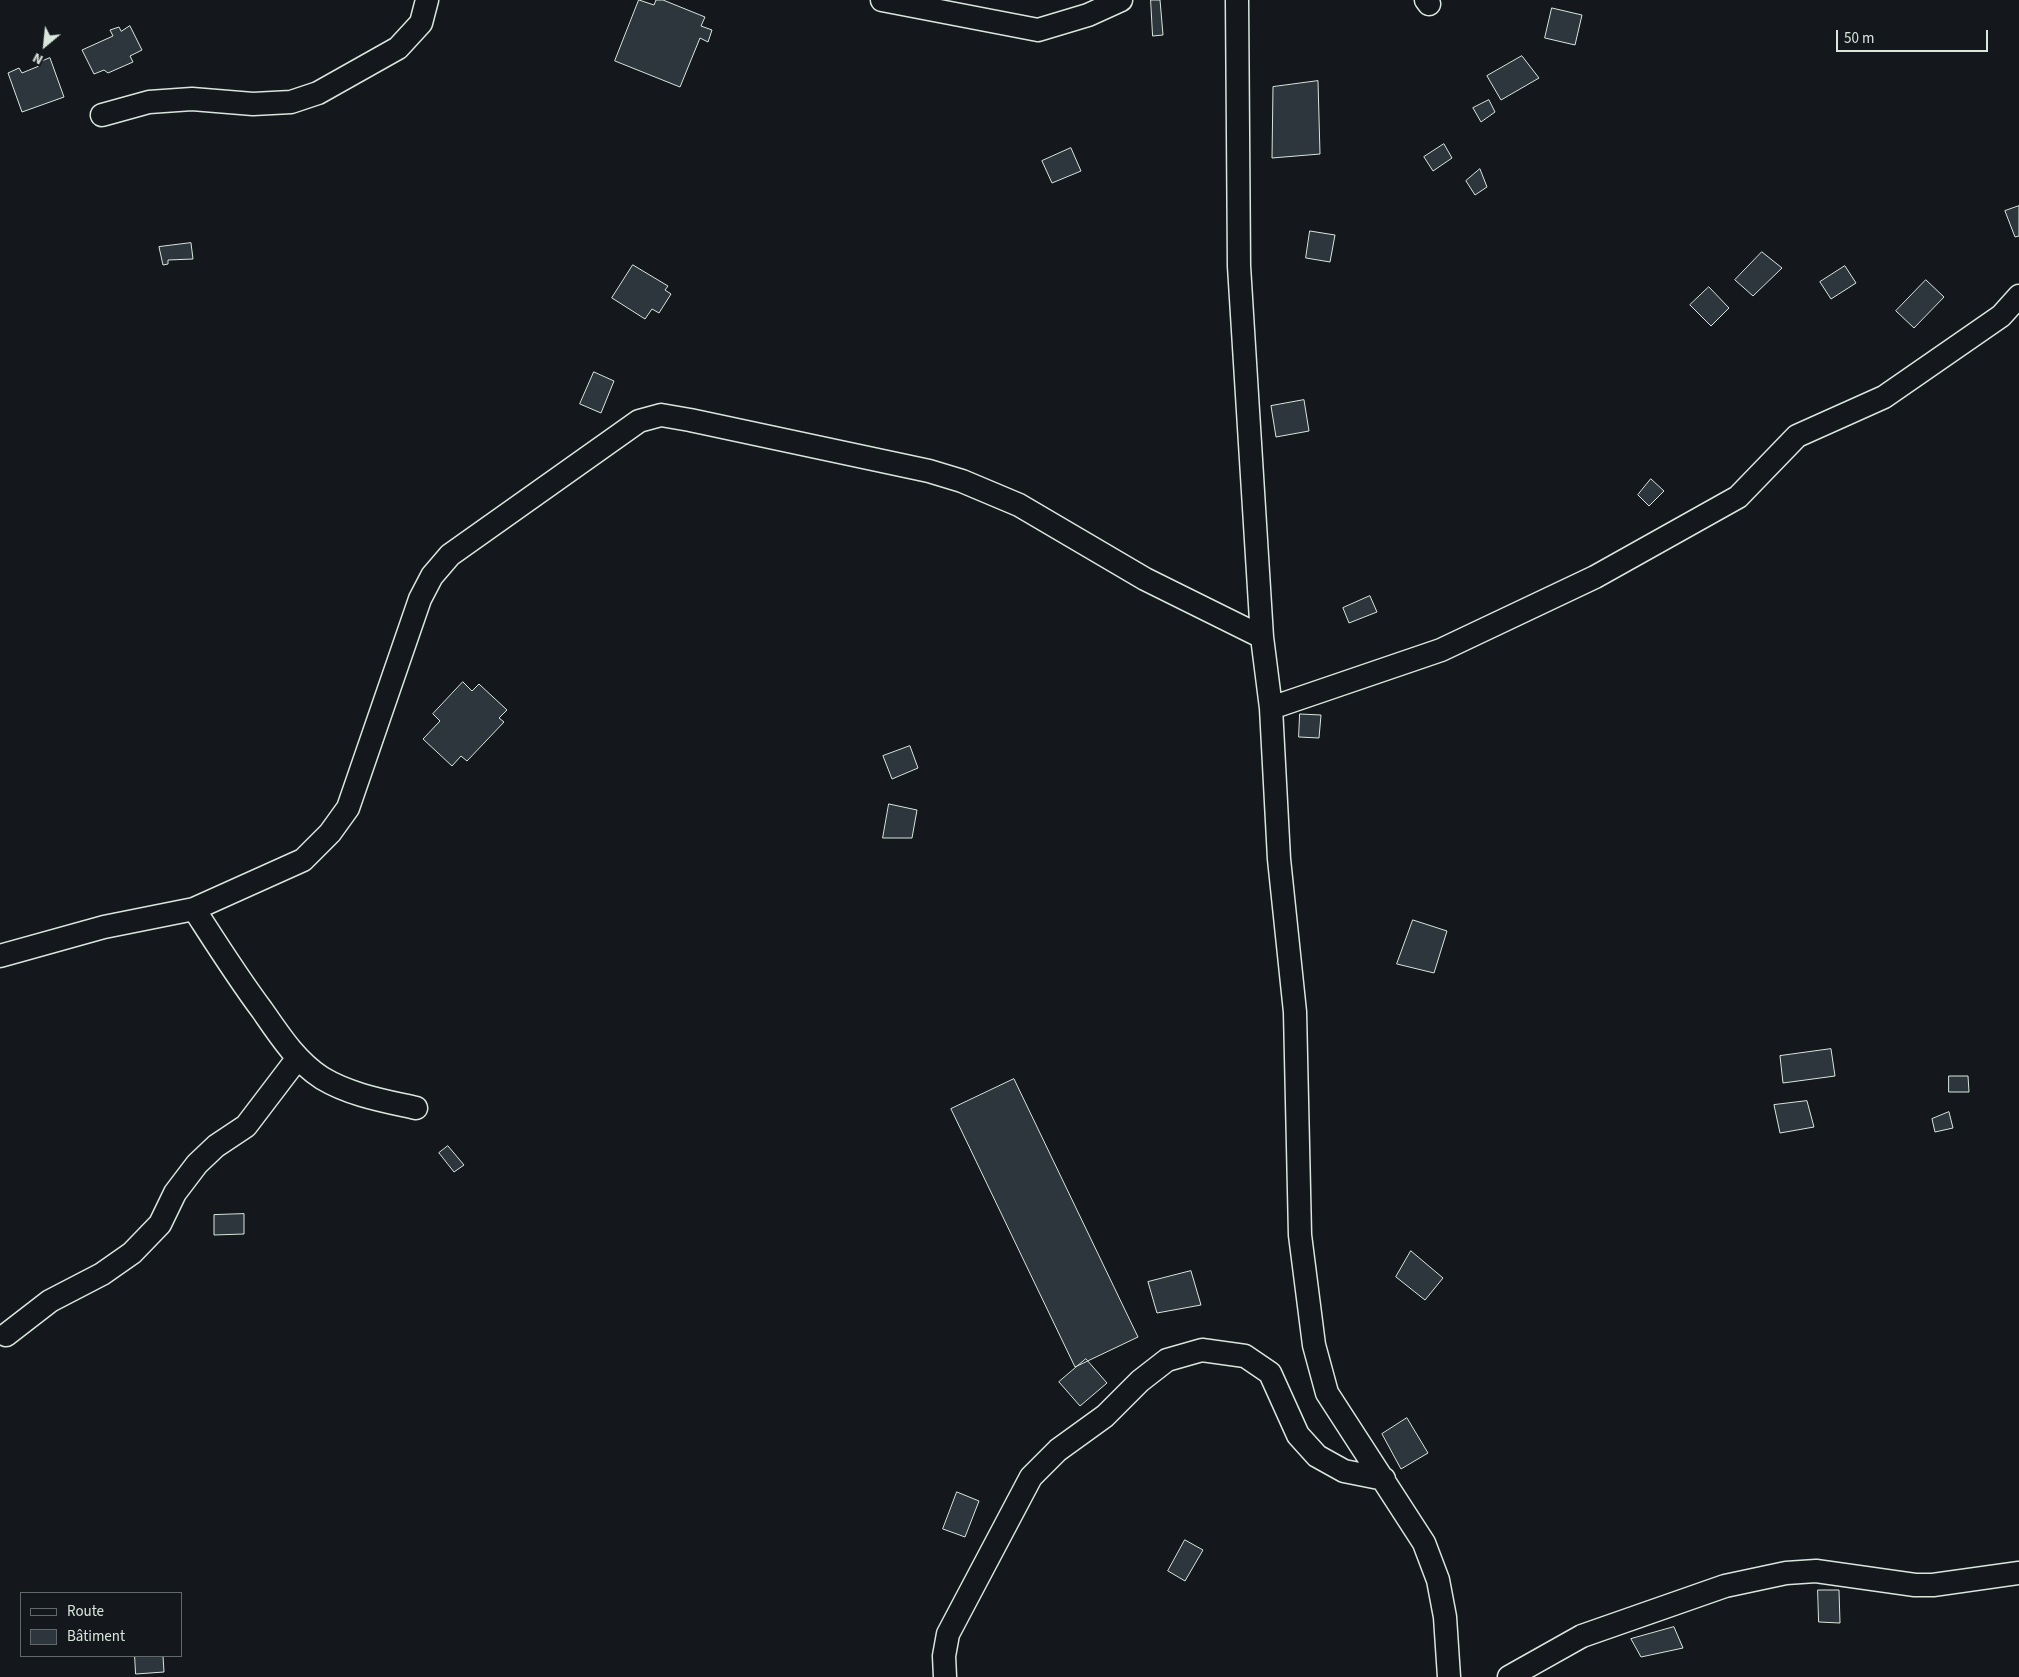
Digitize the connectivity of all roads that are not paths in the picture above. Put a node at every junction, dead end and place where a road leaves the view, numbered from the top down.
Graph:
1 (427, 0) edge
2 (882, 0) edge
3 (1121, 0) edge
4 (1237, 0) edge
5 (102, 114) dead end
6 (2019, 296) edge
7 (1262, 638) junction
8 (1271, 708) junction
9 (194, 909) junction
10 (0, 956) edge
11 (297, 1059) junction
12 (416, 1108) dead end
13 (6, 1335) dead end
14 (1384, 1479) junction
15 (2019, 1573) edge
16 (945, 1677) edge
17 (1449, 1677) edge
18 (1509, 1677) edge

1 - 5 street
2 - 3 street
4 - 7 street
6 - 8 street
7 - 8 street
7 - 9 street
8 - 14 street
9 - 10 street
9 - 11 street
11 - 12 street
11 - 13 street
14 - 16 street
14 - 17 street
15 - 18 street

